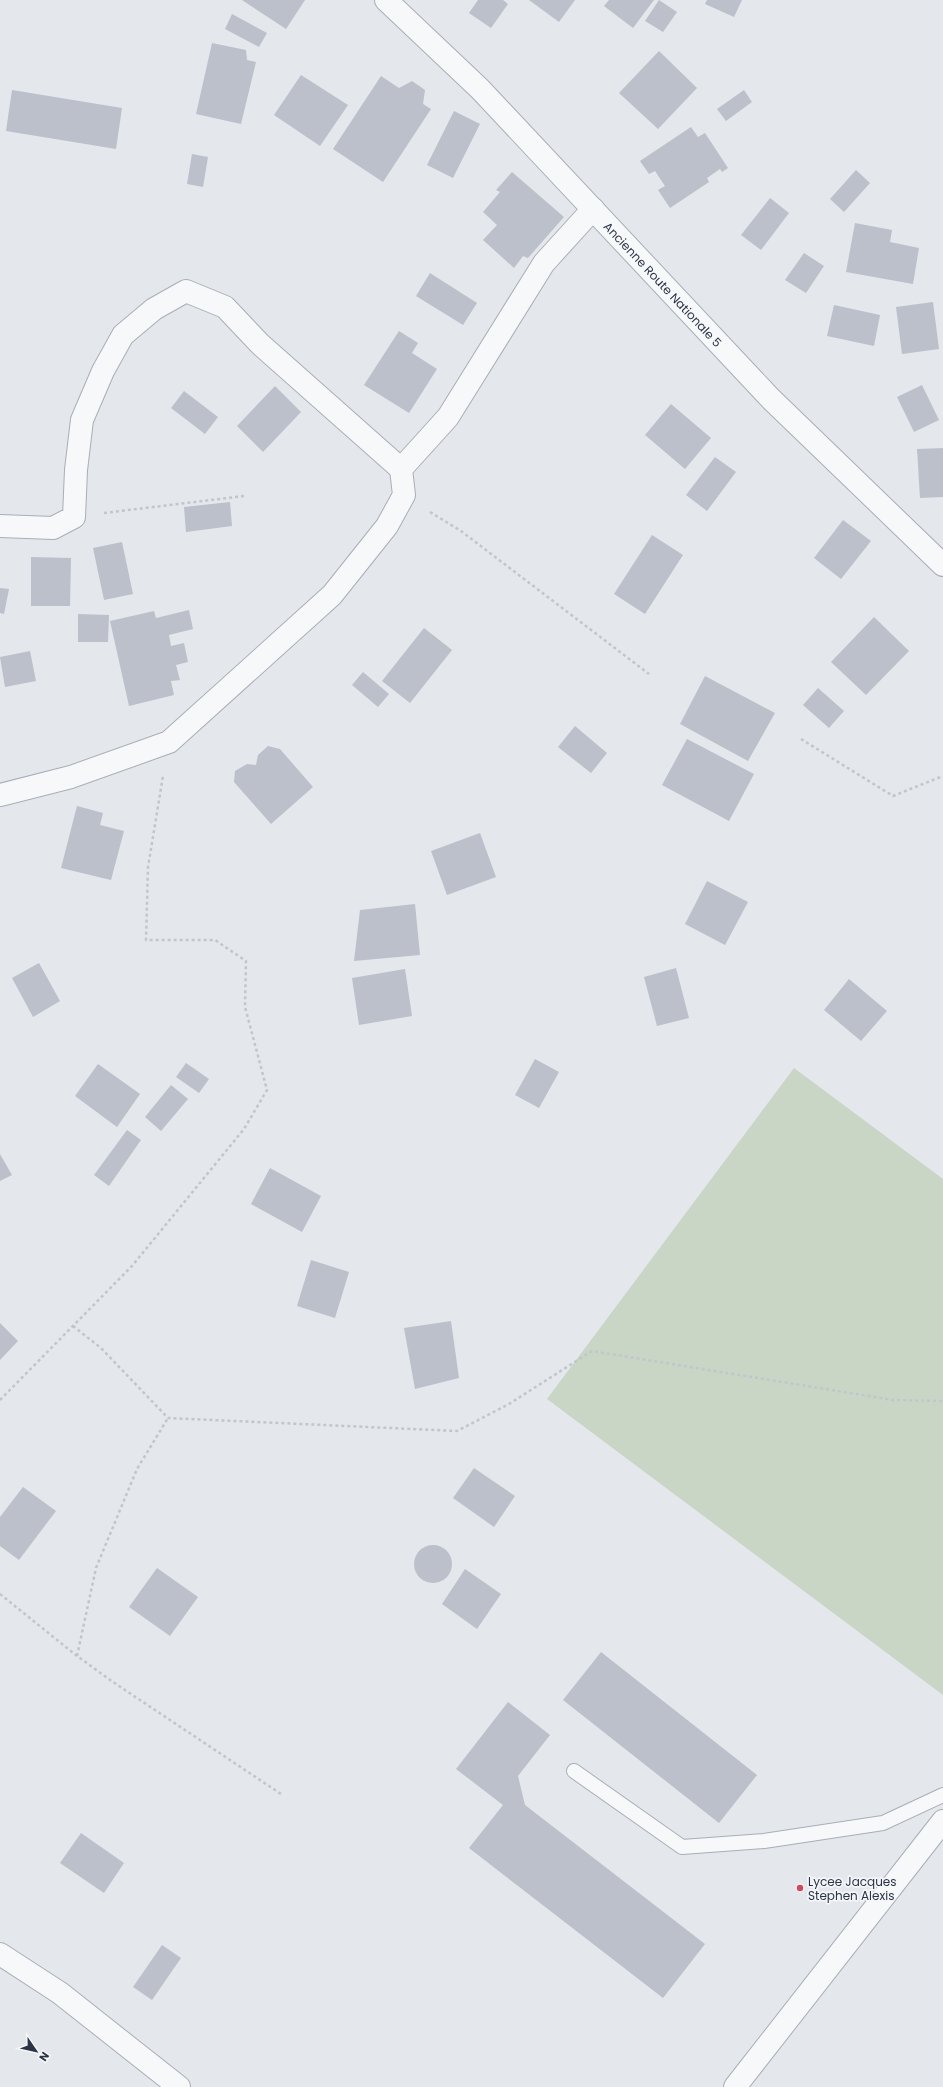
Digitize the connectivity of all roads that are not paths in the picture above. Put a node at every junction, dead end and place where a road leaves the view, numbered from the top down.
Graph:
1 (386, 0) edge
2 (593, 209) junction
3 (401, 469) junction
4 (0, 526) edge
5 (943, 565) edge
6 (0, 795) edge
7 (574, 1771) dead end
8 (943, 1795) edge
9 (943, 1822) edge
10 (0, 1954) edge
11 (179, 2087) edge
12 (735, 2087) edge

1 - 2 street, Ancienne Route Nationale 5
2 - 3 street
2 - 5 street, Ancienne Route Nationale 5
3 - 4 street
3 - 6 street
7 - 8 lane
9 - 12 street
10 - 11 street

